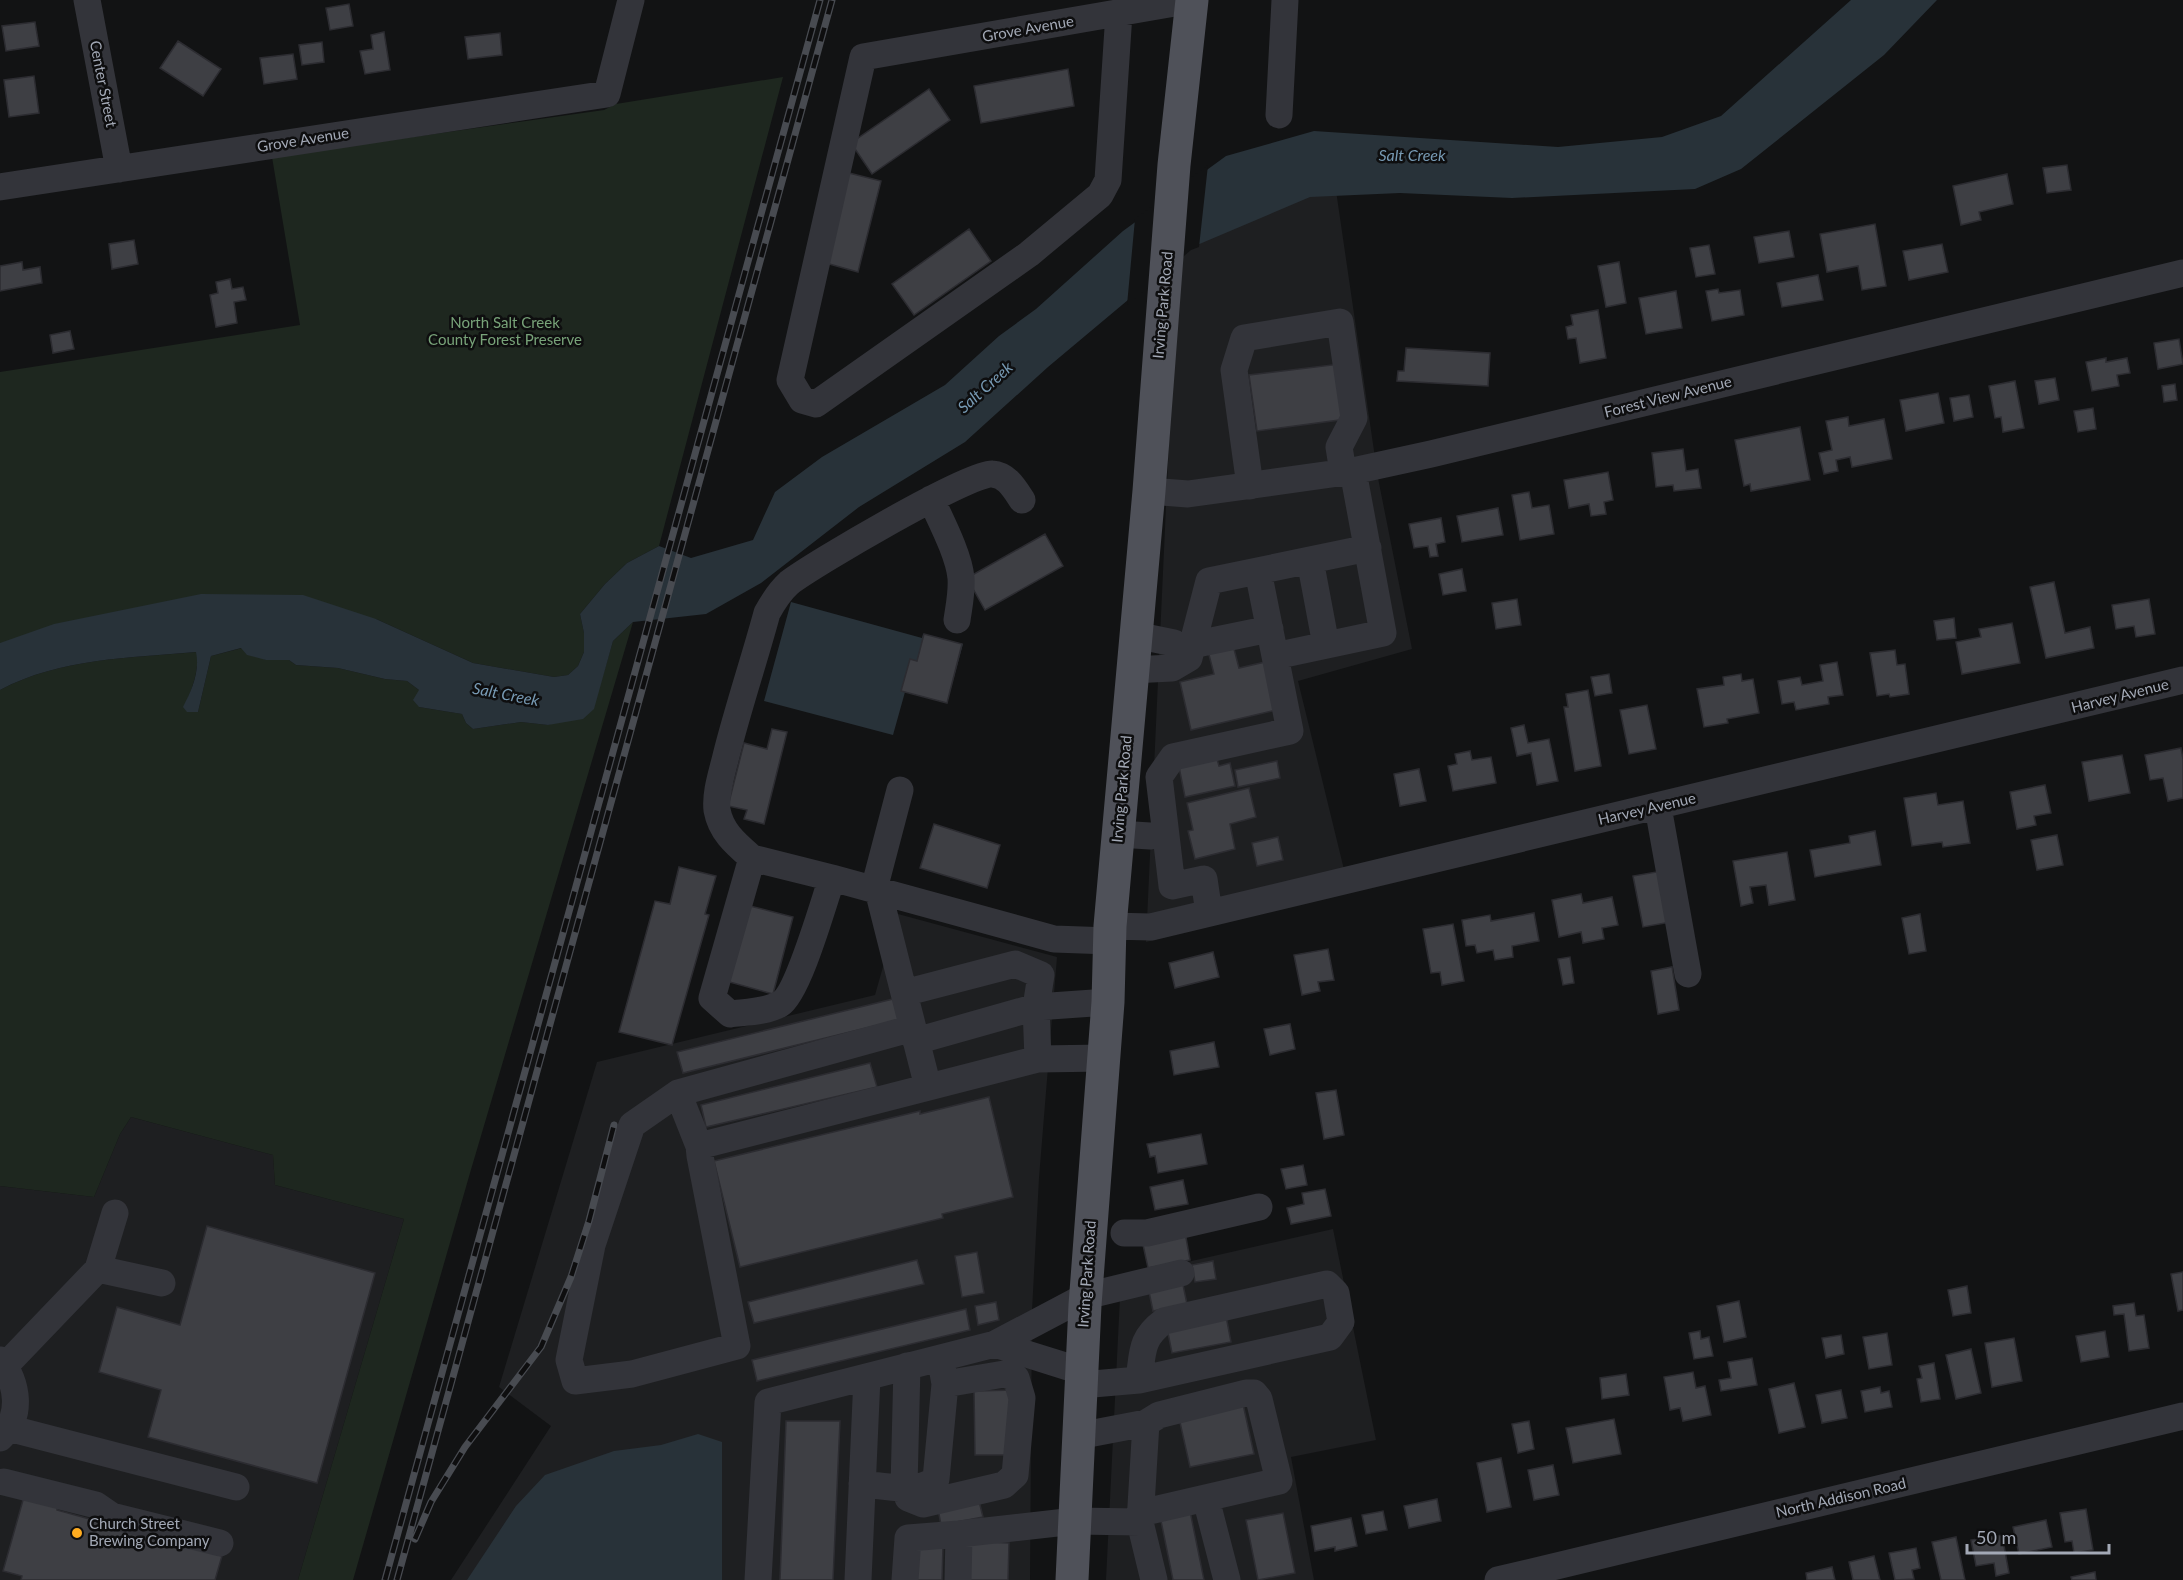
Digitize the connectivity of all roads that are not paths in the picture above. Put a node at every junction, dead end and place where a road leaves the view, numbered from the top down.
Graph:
1 (87, 0) edge
2 (631, 0) edge
3 (1192, 0) edge
4 (1284, 0) edge
5 (1119, 13) junction
6 (1279, 115) dead end
7 (119, 169) junction
8 (0, 187) edge
9 (2183, 273) edge
10 (1348, 471) junction
11 (1250, 486) junction
12 (1149, 491) junction
13 (931, 499) junction
14 (1022, 500) dead end
15 (1368, 548) junction
16 (1310, 560) junction
17 (1258, 570) junction
18 (957, 620) dead end
19 (1270, 629) junction
20 (1136, 635) junction
21 (1326, 645) junction
22 (1190, 651) junction
23 (1275, 656) junction
24 (1132, 670) junction
25 (2183, 680) edge
26 (1123, 776) junction
27 (1159, 777) junction
28 (900, 790) dead end
29 (1658, 807) junction
30 (1165, 833) junction
31 (1118, 834) junction
32 (752, 858) junction
33 (832, 878) junction
34 (876, 890) junction
35 (1209, 913) junction
36 (1020, 929) junction
37 (1110, 933) junction
38 (1015, 964) junction
39 (1688, 974) dead end
40 (904, 993) junction
41 (1108, 1002) junction
42 (1036, 1007) junction
43 (915, 1034) junction
44 (1104, 1058) junction
45 (1038, 1059) junction
46 (928, 1088) junction
47 (678, 1093) junction
48 (699, 1146) junction
49 (1259, 1207) dead end
50 (115, 1212) dead end
51 (1124, 1233) dead end
52 (98, 1269) junction
53 (1181, 1273) dead end
54 (162, 1283) dead end
55 (1086, 1296) junction
56 (995, 1344) junction
57 (941, 1357) junction
58 (2, 1363) edge
59 (907, 1366) junction
60 (867, 1377) junction
61 (1081, 1378) junction
62 (1139, 1380) junction
63 (945, 1384) junction
64 (2183, 1416) edge
65 (1146, 1423) junction
66 (4, 1433) edge
67 (1078, 1436) junction
68 (1, 1484) edge
69 (862, 1484) junction
70 (236, 1487) dead end
71 (904, 1487) junction
72 (1206, 1499) junction
73 (1141, 1518) junction
74 (1075, 1521) junction
75 (959, 1534) junction
76 (220, 1543) dead end
77 (758, 1580) edge
78 (858, 1580) edge
79 (905, 1580) edge
80 (958, 1580) edge
81 (1072, 1580) edge
82 (1154, 1580) edge
83 (1227, 1580) edge
84 (1498, 1580) edge

1 - 7 street, Center Street
2 - 7 street, Grove Avenue
3 - 5 street, Grove Avenue
3 - 12 main road, Irving Park Road
4 - 6 street
5 - 5 street, Grove Avenue
7 - 8 street, Grove Avenue
9 - 10 street, Forest View Avenue
10 - 11 street, Forest View Avenue
10 - 11 street
10 - 15 street
11 - 12 street, Forest View Avenue
12 - 20 main road, Irving Park Road
13 - 14 street
13 - 18 street
13 - 32 street
15 - 16 street
15 - 21 street
16 - 17 street
16 - 21 street
17 - 19 street
17 - 22 street
19 - 22 street
19 - 23 street
20 - 22 street
20 - 24 main road, Irving Park Road
21 - 23 street
22 - 24 street
23 - 27 street
24 - 26 main road, Irving Park Road
25 - 29 street, Harvey Avenue
26 - 27 street
26 - 31 main road, Irving Park Road
27 - 30 street
28 - 34 street
29 - 35 street, Harvey Avenue
29 - 39 street
30 - 31 street
30 - 35 street
31 - 37 main road, Irving Park Road
32 - 33 street, Harvey Avenue
32 - 33 street
33 - 34 street, Harvey Avenue
34 - 36 street, Harvey Avenue
34 - 40 street
35 - 37 street, Harvey Avenue
36 - 37 street, Harvey Avenue
36 - 38 street
37 - 41 main road, Irving Park Road
38 - 40 street
38 - 42 street
40 - 43 street
41 - 42 street
41 - 44 main road, Irving Park Road
42 - 43 street
42 - 45 street
43 - 46 street
43 - 47 street
44 - 45 street
44 - 55 main road, Irving Park Road
45 - 46 street
46 - 48 street
47 - 48 street
47 - 48 street
49 - 51 street
50 - 52 street
52 - 54 street
52 - 58 street
53 - 55 street
55 - 56 street
55 - 61 main road, Irving Park Road
56 - 57 street
56 - 61 street
57 - 59 street
57 - 63 street
58 - 66 street
59 - 60 street
59 - 71 street
60 - 69 street
60 - 77 street
61 - 62 street
61 - 67 main road, Irving Park Road
62 - 62 street
63 - 71 street
63 - 71 street
64 - 84 street, North Addison Road
65 - 67 street
65 - 72 street
65 - 73 street
66 - 70 street
67 - 74 main road, Irving Park Road
68 - 76 street
69 - 71 street
69 - 78 street
72 - 73 street
72 - 83 street
73 - 74 street
73 - 82 street
74 - 75 street
74 - 81 main road, Irving Park Road
75 - 79 street
75 - 80 street

